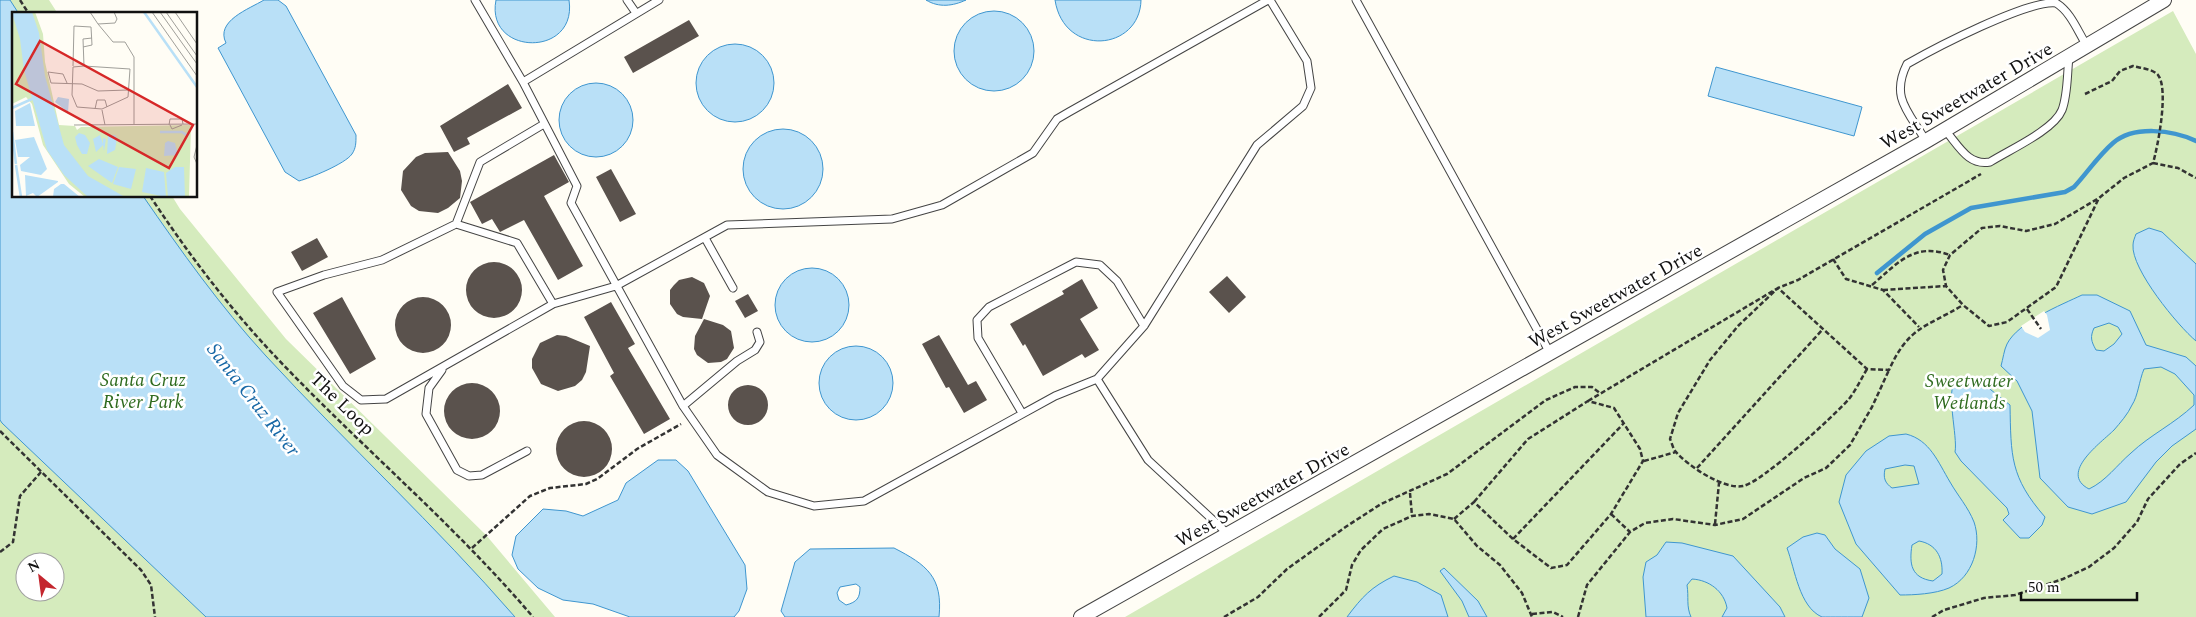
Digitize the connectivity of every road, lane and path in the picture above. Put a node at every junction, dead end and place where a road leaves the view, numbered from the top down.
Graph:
1 (20, 0) edge
2 (475, 0) edge
3 (627, 0) edge
4 (659, 0) edge
5 (1269, 0) edge
6 (1356, 0) edge
7 (2164, 0) edge
8 (28, 12) edge
9 (636, 13) junction
10 (2087, 47) junction
11 (2069, 57) junction
12 (522, 82) junction
13 (2085, 94) dead end
14 (544, 124) junction
15 (1945, 130) junction
16 (1926, 142) junction
17 (2153, 164) junction
18 (1983, 172) dead end
19 (2196, 178) edge
20 (151, 198) edge
21 (2099, 198) junction
22 (456, 224) junction
23 (705, 238) junction
24 (1950, 255) junction
25 (1833, 259) junction
26 (1872, 285) junction
27 (616, 286) junction
28 (1946, 286) junction
29 (733, 288) dead end
30 (1778, 288) junction
31 (1883, 290) junction
32 (553, 304) junction
33 (1963, 305) junction
34 (2027, 309) junction
35 (1144, 326) junction
36 (1919, 327) junction
37 (1823, 329) junction
38 (2041, 329) dead end
39 (757, 332) dead end
40 (1550, 353) junction
41 (443, 367) junction
42 (1866, 370) junction
43 (1889, 370) junction
44 (1098, 379) junction
45 (1600, 393) junction
46 (1588, 401) junction
47 (683, 406) junction
48 (1022, 413) junction
49 (692, 419) junction
50 (1624, 423) junction
51 (0, 431) edge
52 (527, 451) dead end
53 (1676, 452) junction
54 (2196, 453) edge
55 (1643, 462) junction
56 (1697, 468) junction
57 (41, 472) junction
58 (1719, 483) junction
59 (1410, 492) junction
60 (1474, 502) junction
61 (1611, 514) junction
62 (1412, 516) junction
63 (1454, 519) junction
64 (1715, 525) junction
65 (1630, 532) junction
66 (1228, 534) junction
67 (1512, 538) junction
68 (472, 548) junction
69 (0, 552) edge
70 (1532, 616) edge
71 (155, 617) edge
72 (533, 617) edge
73 (1081, 617) edge
74 (1224, 617) edge
75 (1319, 617) edge
76 (1563, 617) edge
77 (1578, 617) edge
78 (1932, 617) edge

1 - 8 path
2 - 12 lane
3 - 9 lane
4 - 9 lane
5 - 23 lane
5 - 35 lane
6 - 40 lane
7 - 10 street, West Sweetwater Drive
9 - 12 lane
10 - 11 street, West Sweetwater Drive
10 - 16 lane
11 - 15 street, West Sweetwater Drive
11 - 15 lane
12 - 14 lane
13 - 17 path
14 - 22 lane
14 - 27 lane
15 - 16 street, West Sweetwater Drive
16 - 40 street, West Sweetwater Drive
17 - 19 path
17 - 21 path
18 - 25 path
20 - 68 path, The Loop
21 - 24 path
21 - 34 path
22 - 32 lane
22 - 41 lane
23 - 27 lane
23 - 29 lane
24 - 26 path
24 - 28 path
25 - 26 path
25 - 30 path
26 - 31 path
27 - 32 lane
27 - 47 lane
28 - 31 path
28 - 33 path
30 - 37 path
30 - 45 path
30 - 53 path
31 - 36 path
32 - 41 lane
33 - 34 path
33 - 36 path
34 - 38 path
35 - 44 lane
35 - 48 lane
36 - 43 path
37 - 42 path
37 - 56 path
39 - 47 lane
40 - 66 street, West Sweetwater Drive
41 - 52 lane
42 - 43 path
42 - 58 path
43 - 64 path
44 - 48 lane
44 - 66 lane
45 - 46 path
45 - 59 path
46 - 50 path
46 - 60 path
47 - 49 lane
48 - 49 lane
49 - 68 path
50 - 55 path
50 - 67 path
51 - 57 path
53 - 55 path
53 - 56 path
54 - 78 path
55 - 61 path
56 - 58 path
57 - 69 path
57 - 71 path
58 - 64 path
59 - 62 path
59 - 74 path
60 - 63 path
60 - 67 path
61 - 65 path
61 - 67 path
62 - 63 path
62 - 75 path
63 - 70 path
64 - 65 path
65 - 77 path
66 - 73 street, West Sweetwater Drive
68 - 72 path, The Loop
70 - 76 path

